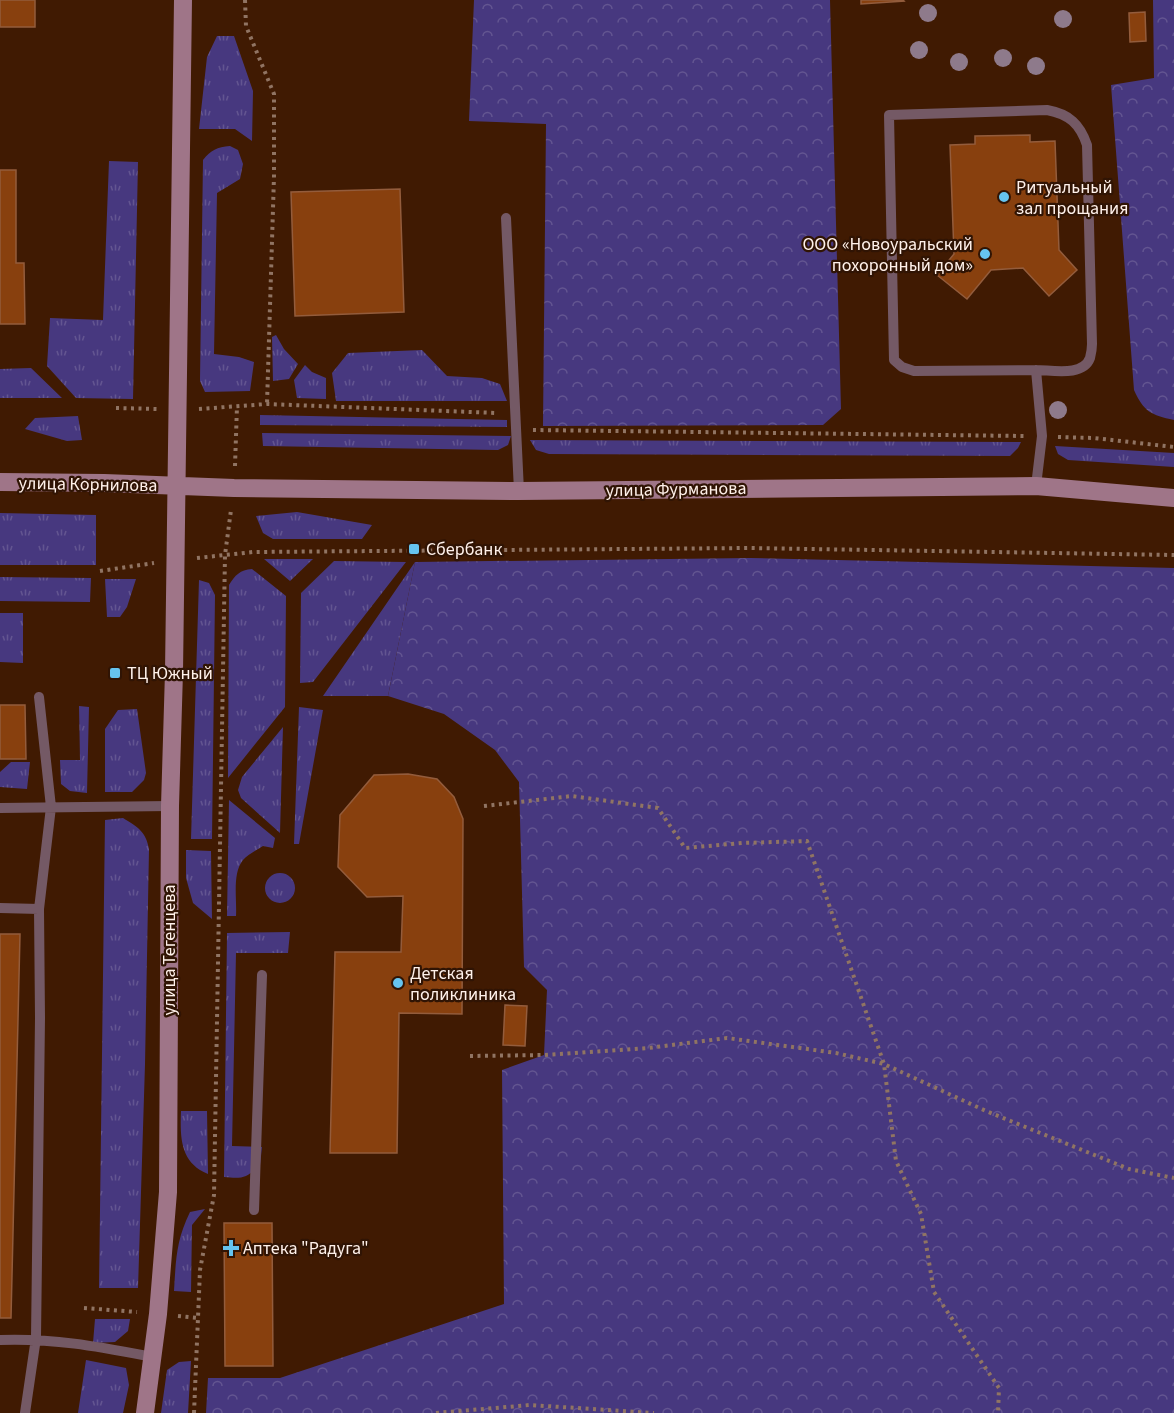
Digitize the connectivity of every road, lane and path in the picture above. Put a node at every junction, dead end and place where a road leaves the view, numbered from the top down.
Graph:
1 (183, 0) edge
2 (245, 0) edge
3 (506, 218) dead end
4 (1036, 370) junction
5 (267, 404) junction
6 (237, 406) junction
7 (116, 408) dead end
8 (177, 410) junction
9 (237, 430) dead end
10 (517, 430) junction
11 (1042, 436) junction
12 (1174, 447) edge
13 (0, 482) edge
14 (177, 486) junction
15 (1036, 486) junction
16 (519, 491) junction
17 (1174, 498) edge
18 (1174, 555) edge
19 (39, 698) dead end
20 (170, 806) junction
21 (484, 806) dead end
22 (51, 807) junction
23 (0, 808) edge
24 (0, 908) edge
25 (39, 909) junction
26 (262, 975) dead end
27 (470, 1056) dead end
28 (884, 1064) junction
29 (1174, 1178) edge
30 (254, 1210) dead end
31 (36, 1338) junction
32 (0, 1340) edge
33 (153, 1357) junction
34 (530, 1405) junction
35 (25, 1413) edge
36 (145, 1413) edge
37 (194, 1413) edge
38 (435, 1413) edge
39 (533, 1413) edge
40 (654, 1413) edge
41 (998, 1413) edge

1 - 8 main road, улица Тегенцева
2 - 5 path
3 - 10 lane
4 - 4 lane
4 - 11 lane
5 - 6 path
5 - 10 path
6 - 8 path
6 - 9 path
7 - 8 path
8 - 14 main road, улица Тегенцева
10 - 11 path
10 - 16 lane
11 - 12 path
11 - 15 lane
13 - 14 main road, улица Корнилова
14 - 16 main road, улица Фурманова
14 - 20 main road, улица Тегенцева
15 - 16 main road, улица Фурманова
15 - 17 main road, улица Фурманова
18 - 37 path
19 - 22 lane
20 - 22 lane
20 - 33 main road, улица Тегенцева
21 - 28 path
22 - 23 lane
22 - 25 lane
24 - 25 lane
25 - 31 lane
26 - 30 lane
27 - 28 path
28 - 29 path
28 - 41 path
31 - 32 lane
31 - 33 lane
31 - 35 lane
33 - 36 main road, улица Тегенцева
34 - 38 path
34 - 39 path
34 - 40 path

